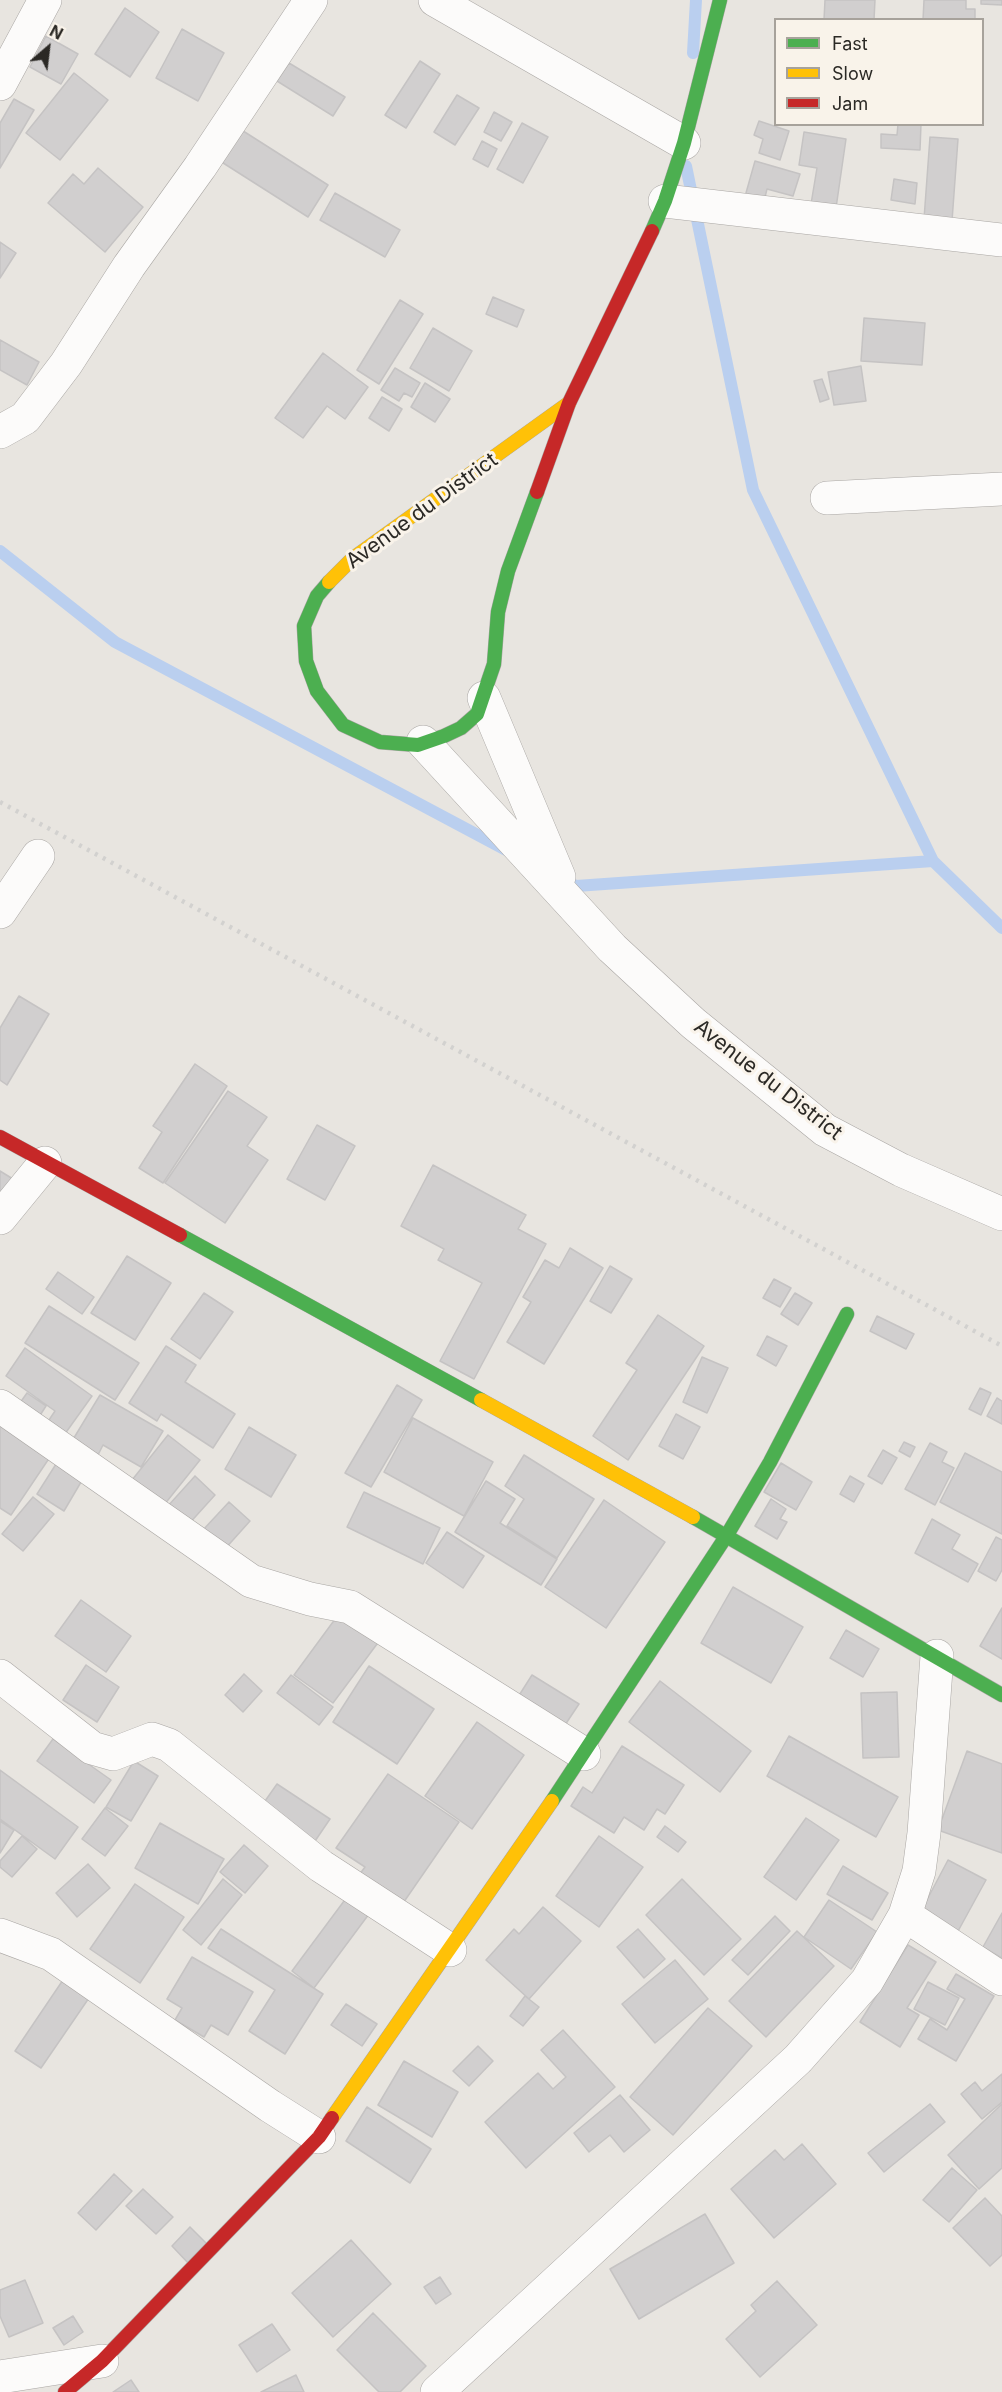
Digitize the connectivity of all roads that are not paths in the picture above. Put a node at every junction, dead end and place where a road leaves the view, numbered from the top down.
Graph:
1 (45, 0) edge
2 (311, 0) edge
3 (435, 0) edge
4 (720, 0) edge
5 (9, 46) edge
6 (0, 84) edge
7 (684, 143) junction
8 (665, 201) junction
9 (1002, 240) edge
10 (569, 404) junction
11 (0, 432) edge
12 (1002, 489) edge
13 (827, 498) dead end
14 (484, 698) junction
15 (423, 742) junction
16 (38, 856) dead end
17 (567, 898) junction
18 (0, 912) edge
19 (0, 1137) edge
20 (45, 1163) junction
21 (1002, 1214) edge
22 (0, 1218) edge
23 (847, 1314) dead end
24 (0, 1406) edge
25 (727, 1534) junction
26 (937, 1656) junction
27 (0, 1676) edge
28 (1002, 1695) edge
29 (584, 1754) junction
30 (905, 1915) junction
31 (0, 1935) edge
32 (450, 1950) junction
33 (1002, 1979) edge
34 (319, 2137) junction
35 (102, 2361) junction
36 (0, 2377) edge
37 (65, 2392) edge
38 (437, 2392) edge

1 - 5 street
2 - 11 street
3 - 7 street
4 - 7 street, Avenue du District
5 - 6 street
7 - 8 street, Avenue du District
8 - 9 street
8 - 10 street, Avenue du District
10 - 14 street, Avenue du District
10 - 15 street, Avenue du District
12 - 13 street
14 - 15 street, Avenue du District
14 - 17 street, Avenue du District
15 - 17 street, Avenue du District
16 - 18 street
17 - 21 street, Avenue du District
19 - 20 street
20 - 22 street
20 - 25 street
23 - 25 street
24 - 29 street
25 - 26 street
25 - 29 street
26 - 28 street
26 - 30 street
27 - 32 street
29 - 32 street
30 - 33 street
30 - 38 street
31 - 34 street
32 - 34 street
34 - 35 street
35 - 36 street
35 - 37 street

